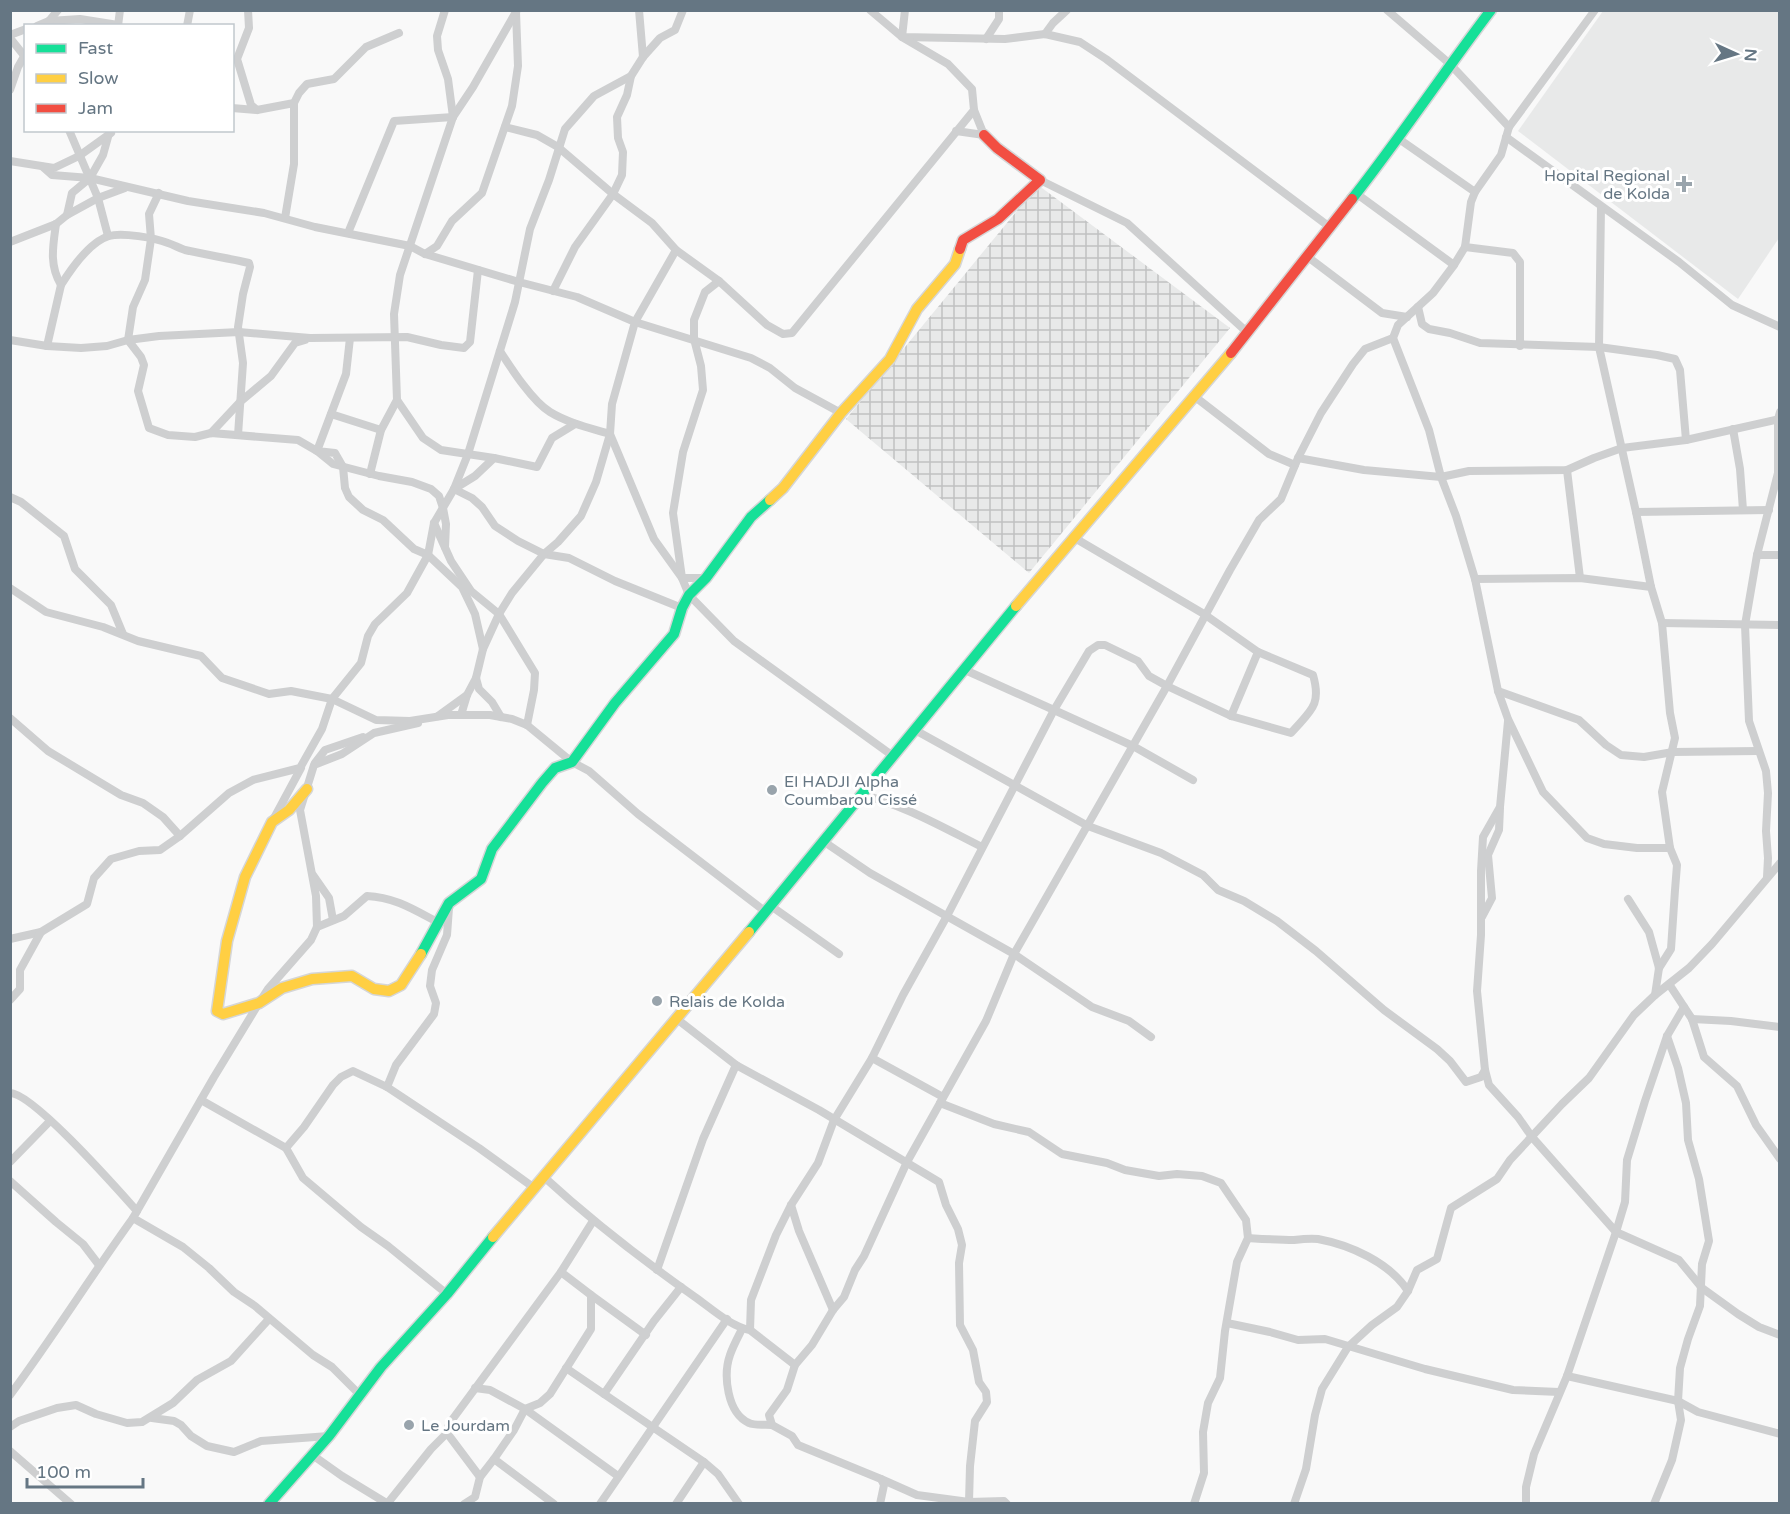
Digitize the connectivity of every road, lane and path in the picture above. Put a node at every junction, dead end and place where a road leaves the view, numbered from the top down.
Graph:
1 (58, 10) edge
2 (248, 10) edge
3 (445, 10) edge
4 (639, 10) edge
5 (683, 10) edge
6 (870, 10) edge
7 (905, 10) edge
8 (999, 10) edge
9 (1067, 10) edge
10 (1387, 10) edge
11 (1491, 10) edge
12 (1595, 10) edge
13 (516, 11) edge
14 (43, 24) edge
15 (112, 24) edge
16 (24, 30) edge
17 (399, 33) dead end
18 (1045, 34) junction
19 (10, 37) edge
20 (902, 37) junction
21 (986, 39) junction
22 (24, 55) edge
23 (643, 57) junction
24 (24, 58) edge
25 (1450, 64) junction
26 (631, 76) junction
27 (10, 90) edge
28 (294, 103) junction
29 (234, 108) edge
30 (257, 110) junction
31 (974, 110) junction
32 (453, 117) junction
33 (505, 127) junction
34 (1509, 127) junction
35 (956, 131) junction
36 (70, 132) edge
37 (111, 132) edge
38 (984, 135) junction
39 (1506, 137) junction
40 (1399, 140) junction
41 (558, 147) junction
42 (79, 156) junction
43 (10, 161) edge
44 (43, 167) junction
45 (90, 178) junction
46 (1041, 180) junction
47 (127, 187) junction
48 (1475, 192) junction
49 (159, 193) junction
50 (614, 194) junction
51 (1358, 194) junction
52 (98, 198) junction
53 (1601, 207) junction
54 (67, 215) junction
55 (285, 218) junction
56 (56, 224) junction
57 (1331, 228) junction
58 (348, 233) junction
59 (108, 236) junction
60 (151, 238) junction
61 (10, 242) edge
62 (410, 246) junction
63 (1465, 247) junction
64 (676, 250) junction
65 (425, 254) junction
66 (1308, 257) junction
67 (1454, 265) junction
68 (478, 270) junction
69 (719, 281) junction
70 (519, 282) junction
71 (61, 285) junction
72 (553, 291) junction
73 (1418, 307) junction
74 (1407, 317) junction
75 (635, 322) junction
76 (1779, 327) edge
77 (239, 332) junction
78 (1248, 333) junction
79 (310, 338) junction
80 (350, 338) junction
81 (395, 338) junction
82 (1393, 338) junction
83 (694, 339) junction
84 (10, 340) edge
85 (128, 340) junction
86 (47, 346) junction
87 (1520, 346) junction
88 (1599, 348) junction
89 (500, 351) junction
90 (1194, 396) junction
91 (397, 400) junction
92 (240, 402) junction
93 (841, 412) junction
94 (331, 414) junction
95 (1779, 416) edge
96 (575, 424) junction
97 (1733, 429) junction
98 (381, 430) junction
99 (211, 433) junction
100 (610, 434) junction
101 (238, 435) junction
102 (1686, 440) junction
103 (1622, 448) junction
104 (317, 451) junction
105 (468, 454) junction
106 (494, 458) junction
107 (1297, 462) junction
108 (343, 467) junction
109 (1567, 470) junction
110 (1779, 473) edge
111 (370, 474) junction
112 (1441, 477) junction
113 (454, 489) junction
114 (10, 497) edge
115 (443, 508) junction
116 (1743, 510) junction
117 (1769, 510) junction
118 (1636, 512) junction
119 (434, 524) junction
120 (1073, 537) junction
121 (558, 542) junction
122 (445, 548) junction
123 (544, 554) junction
124 (428, 555) junction
125 (1757, 555) junction
126 (1779, 555) edge
127 (569, 558) junction
128 (681, 578) junction
129 (706, 578) junction
130 (1580, 578) junction
131 (1474, 579) junction
132 (1651, 587) junction
133 (10, 588) edge
134 (689, 595) junction
135 (682, 608) junction
136 (499, 614) junction
137 (1204, 614) junction
138 (1662, 622) junction
139 (1746, 625) junction
140 (1779, 625) edge
141 (123, 634) junction
142 (483, 649) junction
143 (1258, 652) junction
144 (965, 670) junction
145 (476, 678) junction
146 (1167, 686) junction
147 (1498, 691) junction
148 (467, 695) junction
149 (332, 699) junction
150 (1054, 710) junction
151 (461, 716) junction
152 (1232, 716) junction
153 (437, 717) junction
154 (501, 717) junction
155 (10, 718) edge
156 (1508, 719) junction
157 (527, 725) junction
158 (915, 730) junction
159 (1133, 746) junction
160 (1758, 751) junction
161 (1672, 752) junction
162 (893, 756) junction
163 (573, 762) junction
164 (314, 765) junction
165 (300, 768) junction
166 (1192, 780) dead end
167 (1016, 785) junction
168 (307, 789) junction
169 (860, 794) junction
170 (272, 822) junction
171 (1088, 826) junction
172 (180, 836) junction
173 (823, 841) junction
174 (982, 847) junction
175 (1670, 848) junction
176 (1779, 863) edge
177 (311, 871) junction
178 (1767, 877) junction
179 (1628, 899) dead end
180 (449, 903) junction
181 (769, 909) junction
182 (947, 916) junction
183 (333, 920) junction
184 (439, 923) junction
185 (317, 927) junction
186 (41, 932) junction
187 (10, 939) edge
188 (839, 954) dead end
189 (1014, 954) junction
190 (1659, 968) junction
191 (1669, 984) junction
192 (1655, 994) junction
193 (10, 1000) edge
194 (259, 1003) junction
195 (1684, 1007) junction
196 (677, 1019) junction
197 (1692, 1019) junction
198 (1779, 1027) edge
199 (1667, 1036) junction
200 (1151, 1037) dead end
201 (872, 1058) junction
202 (736, 1065) junction
203 (1485, 1070) junction
204 (387, 1087) junction
205 (10, 1093) edge
206 (201, 1100) junction
207 (941, 1100) junction
208 (834, 1120) junction
209 (50, 1121) junction
210 (1532, 1137) junction
211 (286, 1148) junction
212 (1779, 1159) edge
213 (10, 1162) edge
214 (907, 1162) junction
215 (544, 1177) junction
216 (10, 1181) edge
217 (532, 1187) junction
218 (791, 1205) junction
219 (135, 1215) junction
220 (593, 1221) junction
221 (1616, 1232) junction
222 (1248, 1238) junction
223 (99, 1265) junction
224 (657, 1270) junction
225 (561, 1272) junction
226 (681, 1287) junction
227 (1702, 1288) junction
228 (1408, 1291) junction
229 (447, 1294) junction
230 (591, 1295) junction
231 (833, 1310) junction
232 (269, 1319) junction
233 (727, 1319) junction
234 (1227, 1323) junction
235 (746, 1330) junction
236 (646, 1335) junction
237 (1779, 1335) edge
238 (1348, 1347) junction
239 (795, 1365) junction
240 (566, 1368) junction
241 (1567, 1376) junction
242 (475, 1388) junction
243 (1559, 1392) junction
244 (604, 1394) junction
245 (10, 1395) edge
246 (360, 1395) junction
247 (1678, 1401) junction
248 (525, 1409) junction
249 (150, 1418) junction
250 (772, 1425) junction
251 (10, 1427) edge
252 (653, 1428) junction
253 (447, 1433) junction
254 (1779, 1434) edge
255 (329, 1436) junction
256 (10, 1451) edge
257 (311, 1454) junction
258 (494, 1460) junction
259 (704, 1462) junction
260 (618, 1476) junction
261 (480, 1477) junction
262 (881, 1479) junction
263 (476, 1500) edge
264 (969, 1502) junction
265 (71, 1503) edge
266 (269, 1503) edge
267 (387, 1503) edge
268 (464, 1503) edge
269 (554, 1503) edge
270 (600, 1503) edge
271 (676, 1503) edge
272 (739, 1503) edge
273 (880, 1503) edge
274 (1007, 1503) edge
275 (1194, 1503) edge
276 (1294, 1503) edge
277 (1526, 1503) edge
278 (1653, 1503) edge

1 - 14 street
2 - 30 street
3 - 32 street
4 - 23 street
5 - 23 street
6 - 20 street
7 - 20 street
8 - 21 street
9 - 18 street
10 - 25 street
11 - 25 main road
12 - 34 street
13 - 32 street
13 - 33 street
14 - 15 street
16 - 19 street
17 - 28 street
18 - 21 street
18 - 57 street
19 - 22 street
20 - 21 street
20 - 31 street
23 - 26 street
24 - 27 street
25 - 34 street
25 - 40 main road
26 - 41 street
26 - 50 street
28 - 30 street
28 - 55 street
29 - 30 street
31 - 35 street
31 - 38 street
32 - 58 street
32 - 62 street
33 - 41 street
33 - 65 street
34 - 39 street
35 - 38 street
35 - 69 street
36 - 42 street
37 - 42 street
37 - 45 street
38 - 46 main road
39 - 48 street
39 - 53 street
40 - 48 street
40 - 51 main road
41 - 50 street
41 - 70 street
42 - 44 street
42 - 45 street
43 - 44 street
44 - 45 street
45 - 47 street
45 - 52 street
45 - 54 street
46 - 78 street
46 - 93 main road
47 - 49 street
47 - 52 street
48 - 63 street
49 - 55 street
49 - 60 street
50 - 64 street
50 - 72 street
51 - 57 main road
51 - 67 street
52 - 54 street
52 - 59 street
53 - 76 street
53 - 88 street
54 - 56 street
55 - 58 street
56 - 61 street
56 - 71 street
57 - 66 main road
58 - 62 street
59 - 60 street
59 - 71 street
60 - 77 street
60 - 85 street
62 - 65 street
62 - 81 street
63 - 67 street
63 - 87 street
64 - 69 street
64 - 75 street
65 - 68 street
66 - 74 street
66 - 78 main road
67 - 73 street
68 - 70 street
68 - 81 street
69 - 83 street
70 - 72 street
70 - 89 street
71 - 86 street
72 - 75 street
73 - 74 street
73 - 87 street
74 - 82 street
75 - 83 street
75 - 100 street
77 - 79 street
77 - 85 street
77 - 92 street
78 - 90 main road
79 - 80 street
79 - 92 street
80 - 81 street
80 - 94 street
81 - 91 street
82 - 107 street
82 - 112 street
83 - 93 street
83 - 128 street
84 - 86 street
85 - 86 street
85 - 99 street
87 - 88 street
88 - 102 street
88 - 103 street
89 - 96 street
89 - 105 street
90 - 107 street
90 - 120 main road
91 - 98 street
91 - 105 street
92 - 99 street
92 - 101 street
93 - 129 main road
94 - 98 street
94 - 104 street
95 - 97 street
95 - 110 street
96 - 100 street
96 - 106 street
97 - 102 street
97 - 116 street
98 - 111 street
99 - 101 street
100 - 121 street
100 - 128 street
101 - 104 street
102 - 103 street
103 - 109 street
103 - 118 street
104 - 108 street
105 - 106 street
105 - 113 street
106 - 113 street
107 - 112 street
107 - 137 street
108 - 111 street
108 - 124 street
109 - 112 street
109 - 130 street
110 - 117 street
111 - 115 street
112 - 131 street
113 - 115 street
113 - 123 street
114 - 141 street
115 - 119 street
115 - 122 street
116 - 117 street
116 - 118 street
117 - 125 street
118 - 132 street
119 - 122 street
119 - 124 street
120 - 137 street
120 - 144 main road
121 - 123 street
121 - 127 street
122 - 136 street
123 - 127 street
123 - 136 street
124 - 142 street
124 - 149 street
125 - 126 street
125 - 139 street
127 - 135 street
128 - 129 street
128 - 134 street
129 - 134 main road
130 - 131 street
130 - 132 street
131 - 147 street
132 - 138 street
133 - 141 street
134 - 135 main road
134 - 162 street
135 - 163 main road
136 - 142 street
136 - 157 street
137 - 143 street
137 - 146 street
138 - 139 street
138 - 161 street
139 - 140 street
139 - 160 street
141 - 149 street
142 - 145 street
143 - 152 street
143 - 152 street
144 - 150 street
144 - 158 main road
145 - 148 street
145 - 154 street
146 - 150 street
146 - 152 street
146 - 159 street
147 - 156 street
147 - 161 street
148 - 151 street
148 - 153 street
149 - 153 street
149 - 165 street
150 - 159 street
150 - 167 street
151 - 153 street
151 - 154 street
153 - 164 street
154 - 157 street
155 - 172 street
156 - 175 street
156 - 203 street
157 - 163 street
158 - 162 main road
158 - 167 street
159 - 166 street
159 - 171 street
160 - 161 street
160 - 178 street
161 - 175 street
162 - 169 main road
163 - 180 main road
163 - 181 street
164 - 165 street
164 - 168 street
165 - 170 street
165 - 172 street
167 - 171 street
167 - 174 street
168 - 170 main road
168 - 177 street
169 - 173 main road
169 - 174 street
170 - 194 main road
171 - 189 street
171 - 203 street
172 - 186 street
173 - 181 main road
173 - 182 street
174 - 182 street
175 - 190 street
176 - 178 street
177 - 183 street
177 - 185 street
178 - 191 street
179 - 190 street
180 - 184 main road
180 - 204 street
181 - 188 street
181 - 196 main road
182 - 189 street
182 - 201 street
183 - 184 street
183 - 185 street
184 - 194 main road
185 - 194 street
186 - 187 street
186 - 193 street
189 - 200 street
189 - 207 street
190 - 192 street
191 - 192 street
191 - 195 street
192 - 210 street
194 - 206 street
195 - 197 street
195 - 199 street
196 - 202 street
196 - 215 main road
197 - 198 street
197 - 212 street
199 - 221 street
199 - 227 street
201 - 207 street
201 - 208 street
202 - 208 street
202 - 224 street
203 - 210 street
204 - 211 street
204 - 217 street
205 - 209 street
206 - 211 street
206 - 219 street
207 - 214 street
207 - 222 street
208 - 214 street
208 - 218 street
209 - 213 street
209 - 219 street
210 - 221 street
210 - 228 street
211 - 229 street
214 - 231 street
214 - 264 street
215 - 217 main road
215 - 220 street
216 - 223 street
217 - 229 main road
218 - 231 street
218 - 235 street
219 - 223 street
219 - 232 street
220 - 224 street
220 - 225 street
221 - 227 street
221 - 241 street
222 - 228 street
222 - 234 street
223 - 245 street
224 - 226 street
225 - 230 street
225 - 242 street
226 - 233 street
226 - 236 street
227 - 237 street
227 - 247 street
228 - 238 street
229 - 246 main road
230 - 236 street
230 - 240 street
231 - 239 street
232 - 246 street
232 - 249 street
233 - 235 street
233 - 252 street
234 - 238 street
234 - 275 street
235 - 239 street
235 - 250 street
236 - 244 street
238 - 243 street
238 - 276 street
239 - 250 street
240 - 244 street
240 - 248 street
241 - 243 street
241 - 247 street
242 - 248 street
242 - 253 street
243 - 277 street
244 - 252 street
246 - 255 main road
247 - 254 street
247 - 278 street
248 - 258 street
248 - 260 street
249 - 251 street
249 - 255 street
250 - 262 street
252 - 259 street
252 - 260 street
253 - 261 street
253 - 267 street
255 - 257 main road
256 - 265 street
257 - 266 main road
257 - 267 street
258 - 261 street
258 - 269 street
259 - 271 street
259 - 272 street
260 - 270 street
261 - 263 street
262 - 264 street
262 - 273 street
263 - 268 street
264 - 274 street

